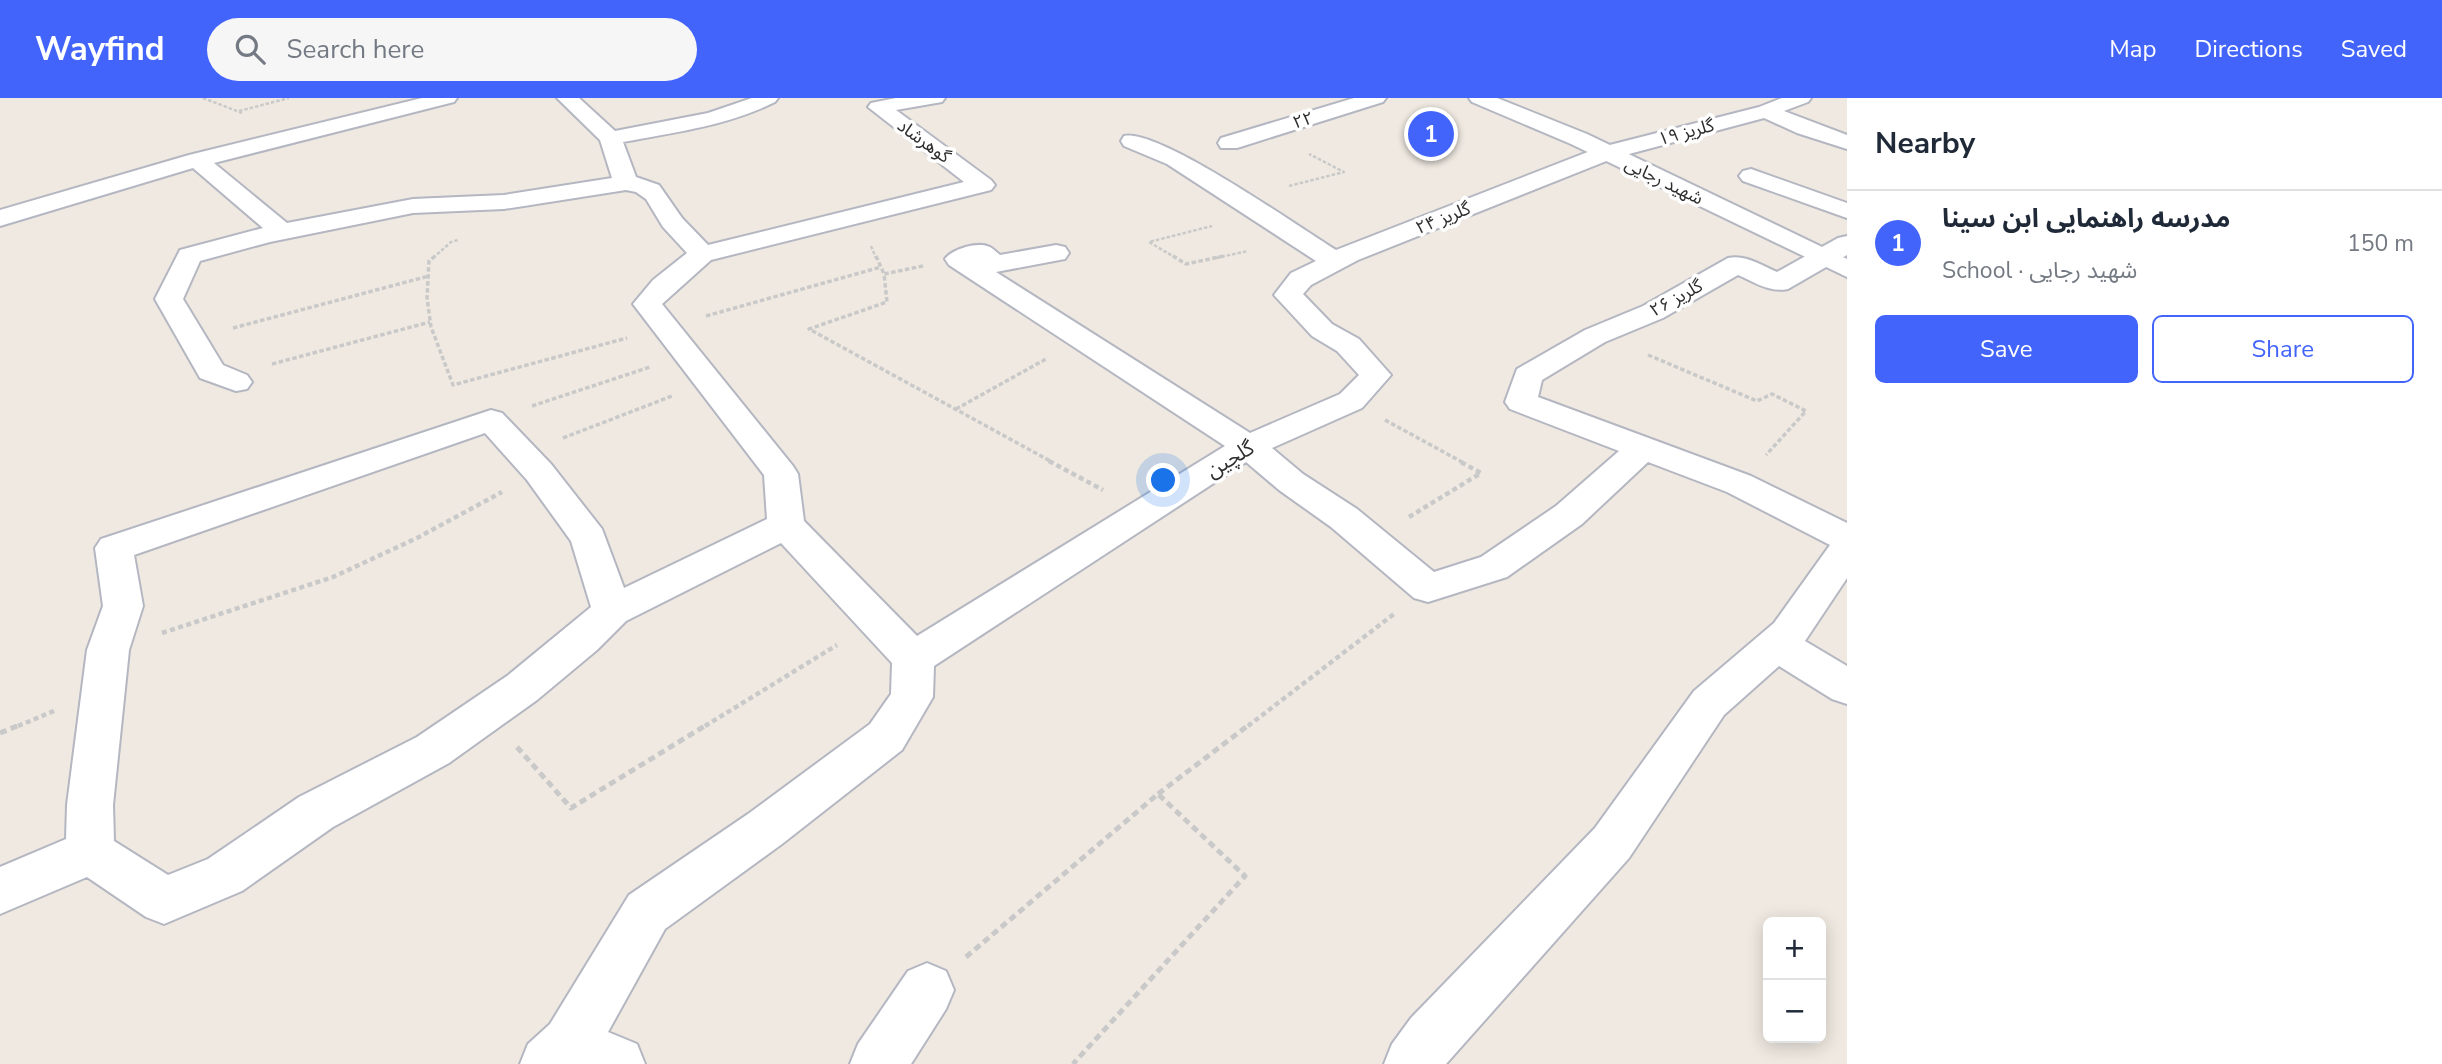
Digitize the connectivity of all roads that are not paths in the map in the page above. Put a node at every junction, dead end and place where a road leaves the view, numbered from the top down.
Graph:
1 (447, 98) edge
2 (567, 98) edge
3 (935, 98) edge
4 (1376, 98) edge
5 (1479, 98) edge
6 (1801, 98) edge
7 (771, 104) edge
8 (1766, 110) junction
9 (610, 138) junction
10 (1132, 141) dead end
11 (1847, 142) edge
12 (1229, 143) dead end
13 (1605, 153) junction
14 (197, 160) junction
15 (1752, 176) dead end
16 (626, 183) junction
17 (1847, 211) edge
18 (0, 218) edge
19 (282, 232) junction
20 (1056, 253) dead end
21 (702, 254) junction
22 (1839, 257) edge
23 (1335, 261) junction
24 (1287, 295) joint
25 (230, 379) road end
26 (1248, 446) junction
27 (1642, 449) junction
28 (786, 526) junction
29 (1847, 538) edge
30 (1847, 549) edge
31 (612, 611) junction
32 (1777, 644) junction
33 (914, 659) junction
34 (1847, 687) edge
35 (90, 852) junction
36 (0, 891) edge
37 (927, 990) road end
38 (578, 1057) edge
39 (878, 1064) edge
40 (1412, 1064) edge

1 - 14 street
2 - 9 street
3 - 21 street, گوهرشاد
4 - 12 street, ۲۲
5 - 13 street, شهید رجایی
6 - 8 street, گلریز ۱۹
7 - 9 street
8 - 11 street
8 - 13 street, گلریز ۱۹
9 - 16 street
10 - 23 street
13 - 22 street, شهید رجایی
13 - 23 street, گلریز ۲۴
14 - 18 street
14 - 19 street
15 - 17 street
16 - 19 street
16 - 21 street
19 - 25 street
20 - 26 street
21 - 28 street
22 - 27 street, گلریز ۲۶
23 - 24 street, گلریز ۲۴
24 - 26 street, گلچین
26 - 27 street
26 - 33 street, گلچین
27 - 29 street
28 - 31 street
28 - 33 street
30 - 32 street
31 - 35 street
31 - 35 street
32 - 34 street
32 - 40 street
33 - 38 street
35 - 36 street
37 - 39 street

